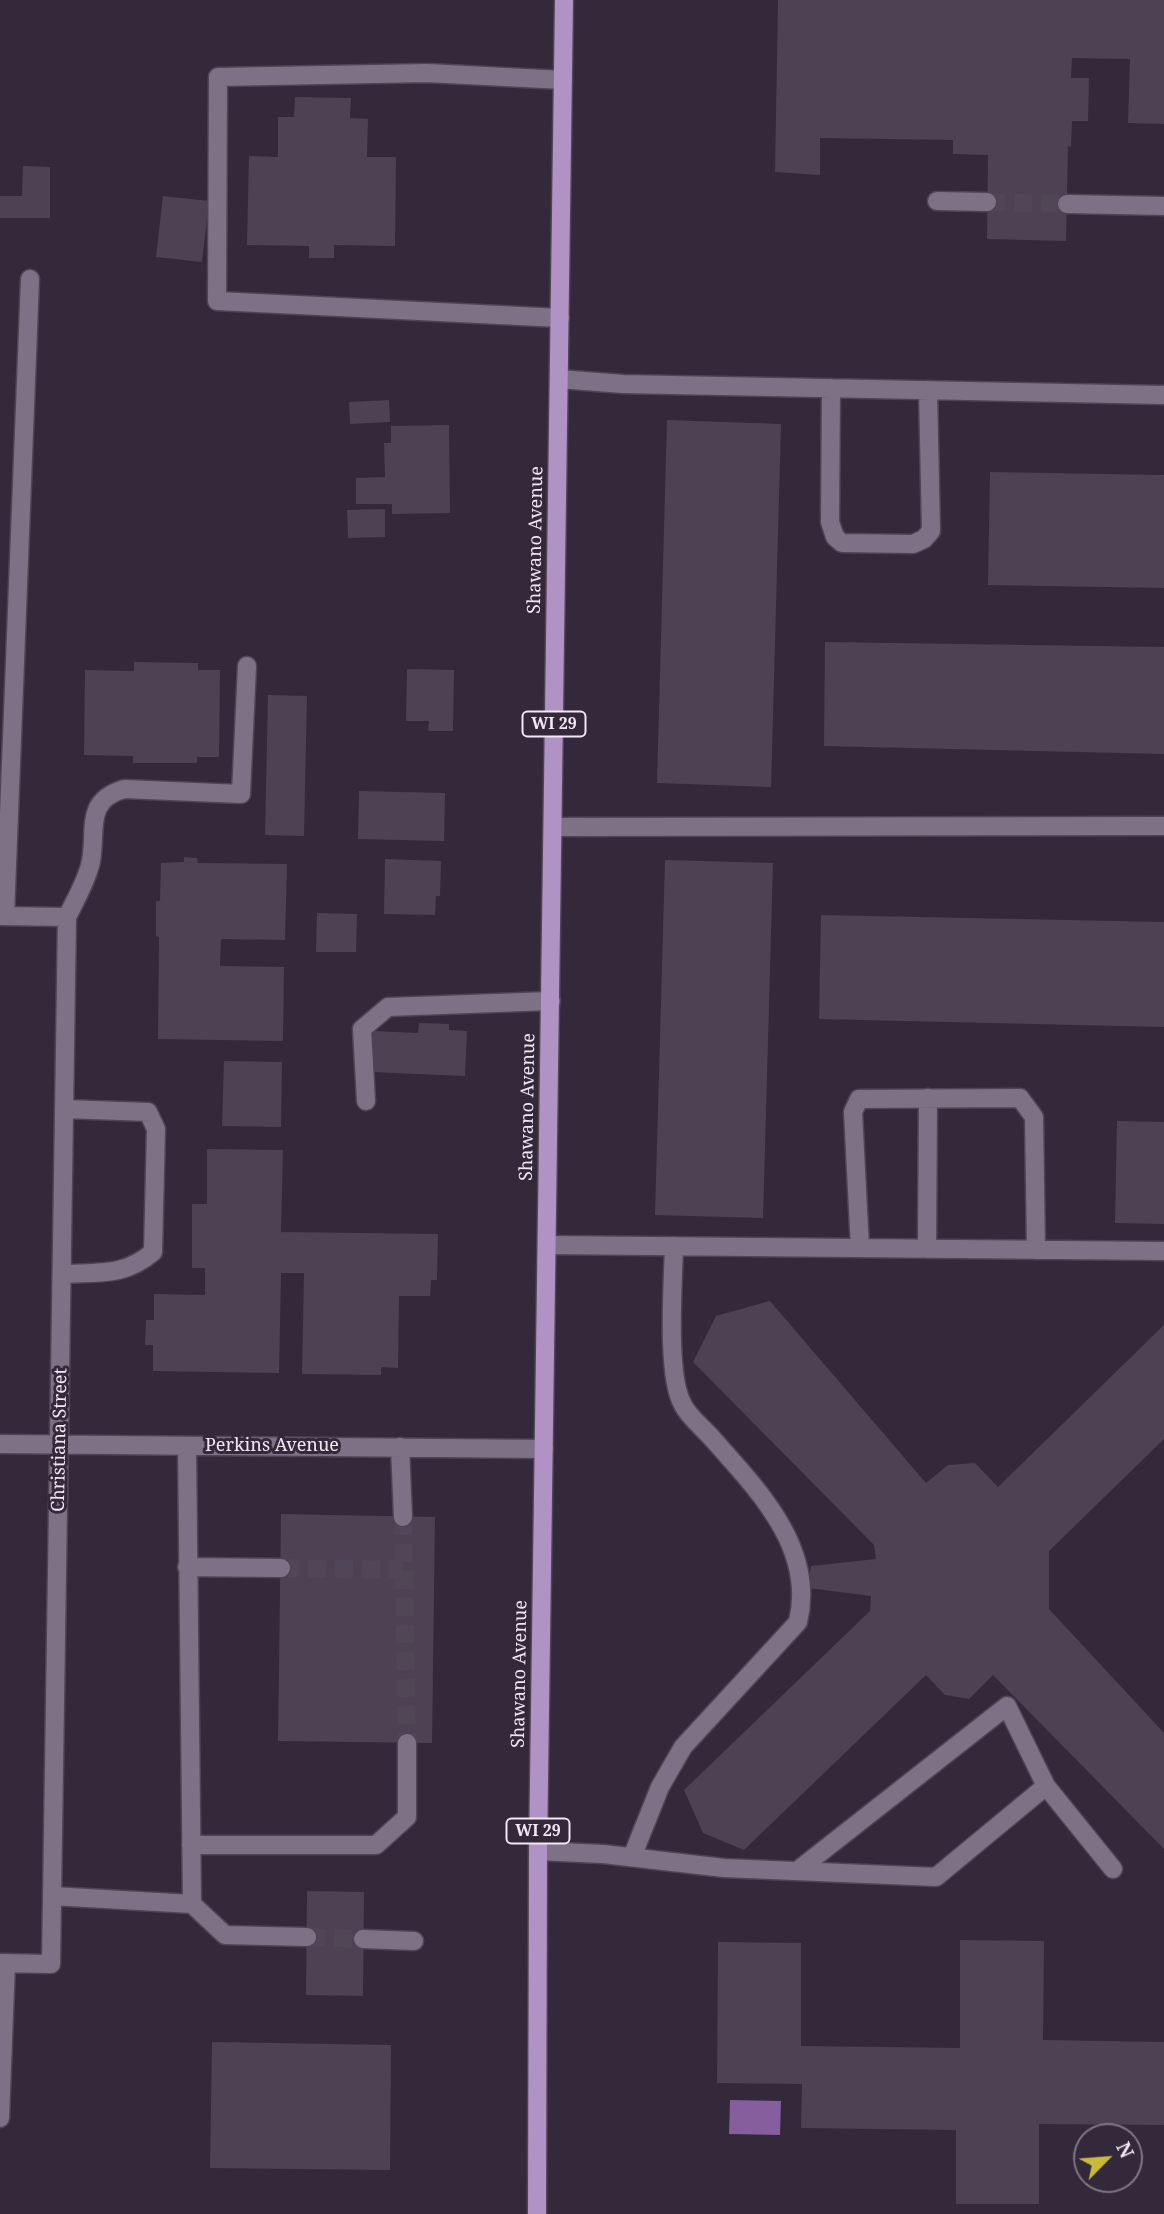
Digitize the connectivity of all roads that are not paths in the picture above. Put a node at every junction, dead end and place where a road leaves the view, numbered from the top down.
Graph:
1 (564, 0) edge
2 (563, 80) junction
3 (937, 201) dead end
4 (987, 202) tunnel mouth
5 (1067, 204) tunnel mouth
6 (1164, 206) edge
7 (30, 279) dead end
8 (560, 318) junction
9 (559, 379) junction
10 (831, 388) junction
11 (928, 390) junction
12 (1164, 395) edge
13 (247, 666) dead end
14 (1164, 826) edge
15 (553, 827) junction
16 (3, 916) edge
17 (67, 917) junction
18 (551, 1002) junction
19 (928, 1098) junction
20 (366, 1101) dead end
21 (65, 1109) junction
22 (547, 1245) junction
23 (674, 1246) junction
24 (860, 1248) junction
25 (927, 1249) junction
26 (1036, 1250) junction
27 (1164, 1251) edge
28 (62, 1274) junction
29 (0, 1444) edge
30 (60, 1445) junction
31 (187, 1446) junction
32 (400, 1447) junction
33 (544, 1449) junction
34 (403, 1517) tunnel mouth
35 (187, 1567) junction
36 (281, 1568) tunnel mouth
37 (407, 1743) tunnel mouth
38 (1046, 1786) junction
39 (191, 1844) junction
40 (538, 1851) junction
41 (632, 1857) junction
42 (1112, 1869) dead end
43 (797, 1871) junction
44 (52, 1896) junction
45 (192, 1904) junction
46 (307, 1937) tunnel mouth
47 (363, 1939) tunnel mouth
48 (414, 1941) dead end
49 (3, 1963) edge
50 (0, 2118) edge
51 (537, 2214) edge

1 - 2 main road, Shawano Avenue / WI 29
2 - 8 main road, Shawano Avenue / WI 29
2 - 8 street
3 - 4 street
5 - 6 street
7 - 16 street
8 - 9 main road, Shawano Avenue / WI 29
9 - 10 street
9 - 15 main road, Shawano Avenue / WI 29
10 - 11 street
10 - 11 street
11 - 12 street
13 - 17 street
14 - 15 street
15 - 18 main road, Shawano Avenue / WI 29
16 - 17 street
17 - 21 street, Christiana Street
18 - 20 street
18 - 22 main road, Shawano Avenue / WI 29
19 - 24 street
19 - 25 street
19 - 26 street
21 - 28 street, Christiana Street
21 - 28 street
22 - 23 street
22 - 33 main road, Shawano Avenue / WI 29
23 - 24 street
23 - 41 street
24 - 25 street
25 - 26 street
26 - 27 street
28 - 30 street, Christiana Street
29 - 30 street, Perkins Avenue
30 - 31 street, Perkins Avenue
30 - 44 street, Christiana Street
31 - 32 street, Perkins Avenue
31 - 35 street
32 - 33 street, Perkins Avenue
32 - 34 street
33 - 40 main road, Shawano Avenue / WI 29
35 - 36 street
35 - 39 street
37 - 39 street
38 - 42 street
38 - 43 street
38 - 43 street
39 - 45 street
40 - 41 street
40 - 51 main road, Shawano Avenue / WI 29
41 - 43 street
44 - 45 street
44 - 49 street, Christiana Street
45 - 46 street
47 - 48 street
49 - 50 street

